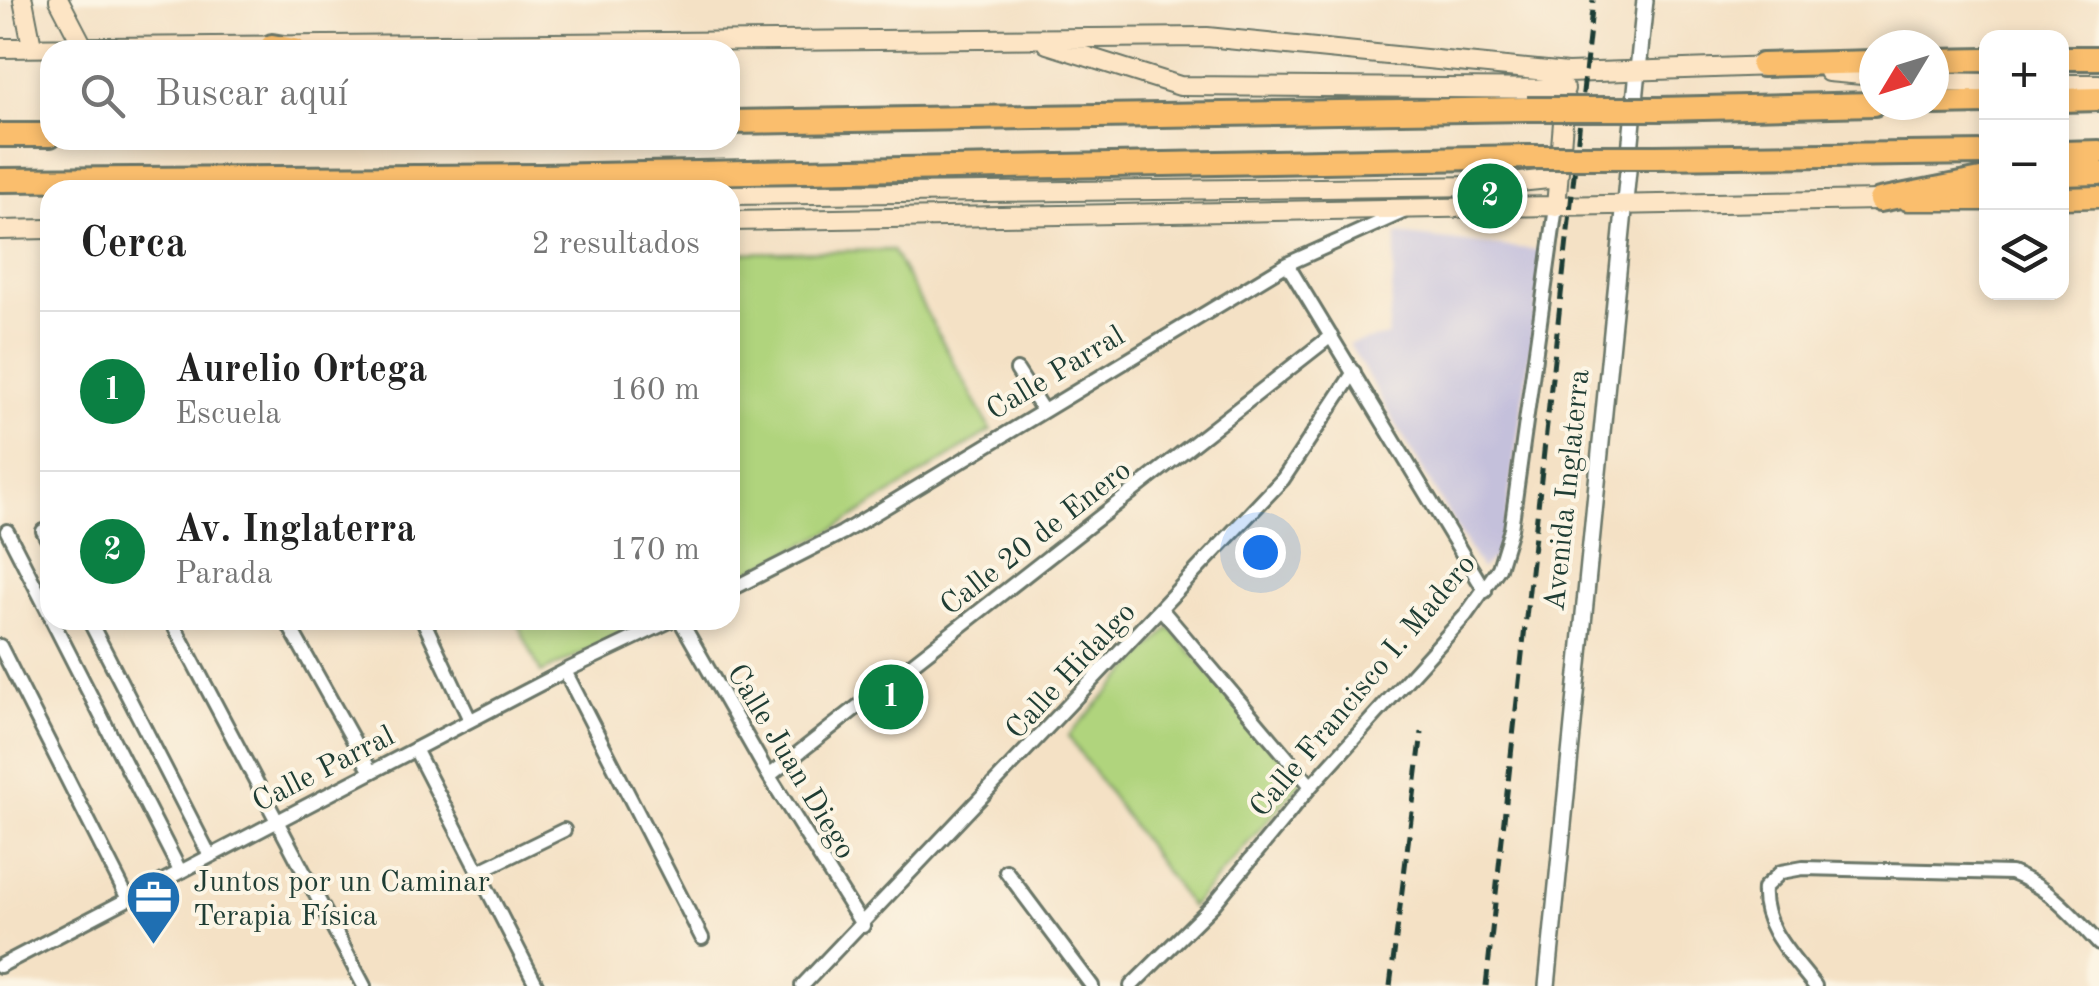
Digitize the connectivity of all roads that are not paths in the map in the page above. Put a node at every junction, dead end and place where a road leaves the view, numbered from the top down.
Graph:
1 (23, 0) edge
2 (59, 0) edge
3 (1645, 0) edge
4 (80, 40) edge
5 (1032, 40) junction
6 (740, 43) edge
7 (32, 46) junction
8 (40, 46) edge
9 (0, 48) edge
10 (2069, 58) edge
11 (2099, 58) edge
12 (1979, 60) edge
13 (1949, 61) edge
14 (1859, 62) edge
15 (1762, 65) junction
16 (1635, 70) junction
17 (1859, 75) edge
18 (1566, 81) junction
19 (1949, 82) edge
20 (1979, 83) edge
21 (2069, 84) edge
22 (2099, 84) edge
23 (2099, 99) edge
24 (2069, 100) edge
25 (1979, 102) edge
26 (1949, 103) edge
27 (1859, 104) edge
28 (740, 122) edge
29 (0, 135) edge
30 (40, 135) edge
31 (2099, 152) edge
32 (2069, 153) edge
33 (1979, 154) edge
34 (621, 172) junction
35 (2099, 173) edge
36 (2069, 174) edge
37 (1558, 178) junction
38 (0, 180) edge
39 (651, 180) edge
40 (1979, 180) edge
41 (740, 195) edge
42 (923, 195) junction
43 (2099, 197) edge
44 (2069, 198) edge
45 (1880, 200) junction
46 (1979, 200) edge
47 (1623, 205) junction
48 (1556, 207) junction
49 (1412, 208) junction
50 (1017, 216) junction
51 (740, 221) edge
52 (40, 229) edge
53 (0, 230) edge
54 (1287, 264) junction
55 (1331, 336) junction
56 (1017, 370) dead end
57 (1354, 372) junction
58 (1042, 408) junction
59 (7, 531) dead end
60 (740, 585) edge
61 (1485, 591) junction
62 (40, 596) edge
63 (1161, 609) junction
64 (57, 630) edge
65 (94, 630) edge
66 (176, 630) edge
67 (292, 630) edge
68 (428, 630) edge
69 (651, 630) edge
70 (686, 630) edge
71 (0, 646) edge
72 (565, 671) junction
73 (470, 720) junction
74 (415, 749) junction
75 (371, 772) junction
76 (770, 776) junction
77 (1311, 786) junction
78 (275, 821) junction
79 (564, 830) dead end
80 (210, 856) junction
81 (1006, 871) dead end
82 (180, 872) junction
83 (478, 872) junction
84 (128, 899) junction
85 (863, 926) junction
86 (702, 938) dead end
87 (2099, 944) edge
88 (0, 966) edge
89 (808, 984) edge
90 (364, 986) edge
91 (537, 986) edge
92 (1092, 986) edge
93 (1131, 986) edge
94 (1548, 986) edge
95 (1815, 986) edge

1 - 7 main road
2 - 4 main road
3 - 16 street, Avenida Inglaterra
5 - 6 main road
5 - 18 main road
5 - 18 main road
7 - 8 main road
7 - 9 main road
10 - 11 highway
12 - 13 highway
14 - 15 highway
15 - 16 main road
15 - 17 main road
16 - 18 main road
16 - 47 street, Avenida Inglaterra
18 - 37 main road, Calle Francisco I. Madero
19 - 20 main road
21 - 22 main road
23 - 24 highway
25 - 26 highway
27 - 28 highway, bridge
29 - 30 highway
31 - 32 highway
33 - 34 highway, bridge
34 - 38 highway
34 - 39 main road
35 - 36 highway
37 - 42 main road
37 - 48 main road, Calle Francisco I. Madero
40 - 45 highway
41 - 42 main road
42 - 50 main road
43 - 44 highway
45 - 46 highway
45 - 47 main road
47 - 48 main road
47 - 94 street, Avenida Inglaterra
48 - 49 main road
48 - 61 street, Calle Francisco I. Madero
49 - 50 main road
49 - 54 street, Calle Parral
50 - 51 main road
52 - 53 main road
54 - 55 street
54 - 58 street, Calle Parral
55 - 57 street
55 - 76 street, Calle 20 de Enero
56 - 58 street
57 - 61 street
57 - 63 street, Calle Hidalgo
58 - 60 street, Calle Parral
59 - 62 street
61 - 77 street, Calle Francisco I. Madero
63 - 77 street
63 - 85 street, Calle Hidalgo
64 - 82 street
65 - 80 street
66 - 78 street
67 - 75 street
68 - 73 street
69 - 72 street, Calle Parral
70 - 76 street, Calle Juan Diego
71 - 84 street
72 - 73 street, Calle Parral
72 - 86 street
73 - 74 street, Calle Parral
74 - 75 street, Calle Parral
74 - 83 street
75 - 78 street, Calle Parral
76 - 85 street, Calle Juan Diego
77 - 93 street, Calle Francisco I. Madero
78 - 80 street, Calle Parral
78 - 90 street
79 - 83 street
80 - 82 street, Calle Parral
81 - 92 street
82 - 84 street, Calle Parral
83 - 91 street
84 - 88 street, Calle Parral
85 - 89 street, Calle Hidalgo
87 - 95 street

